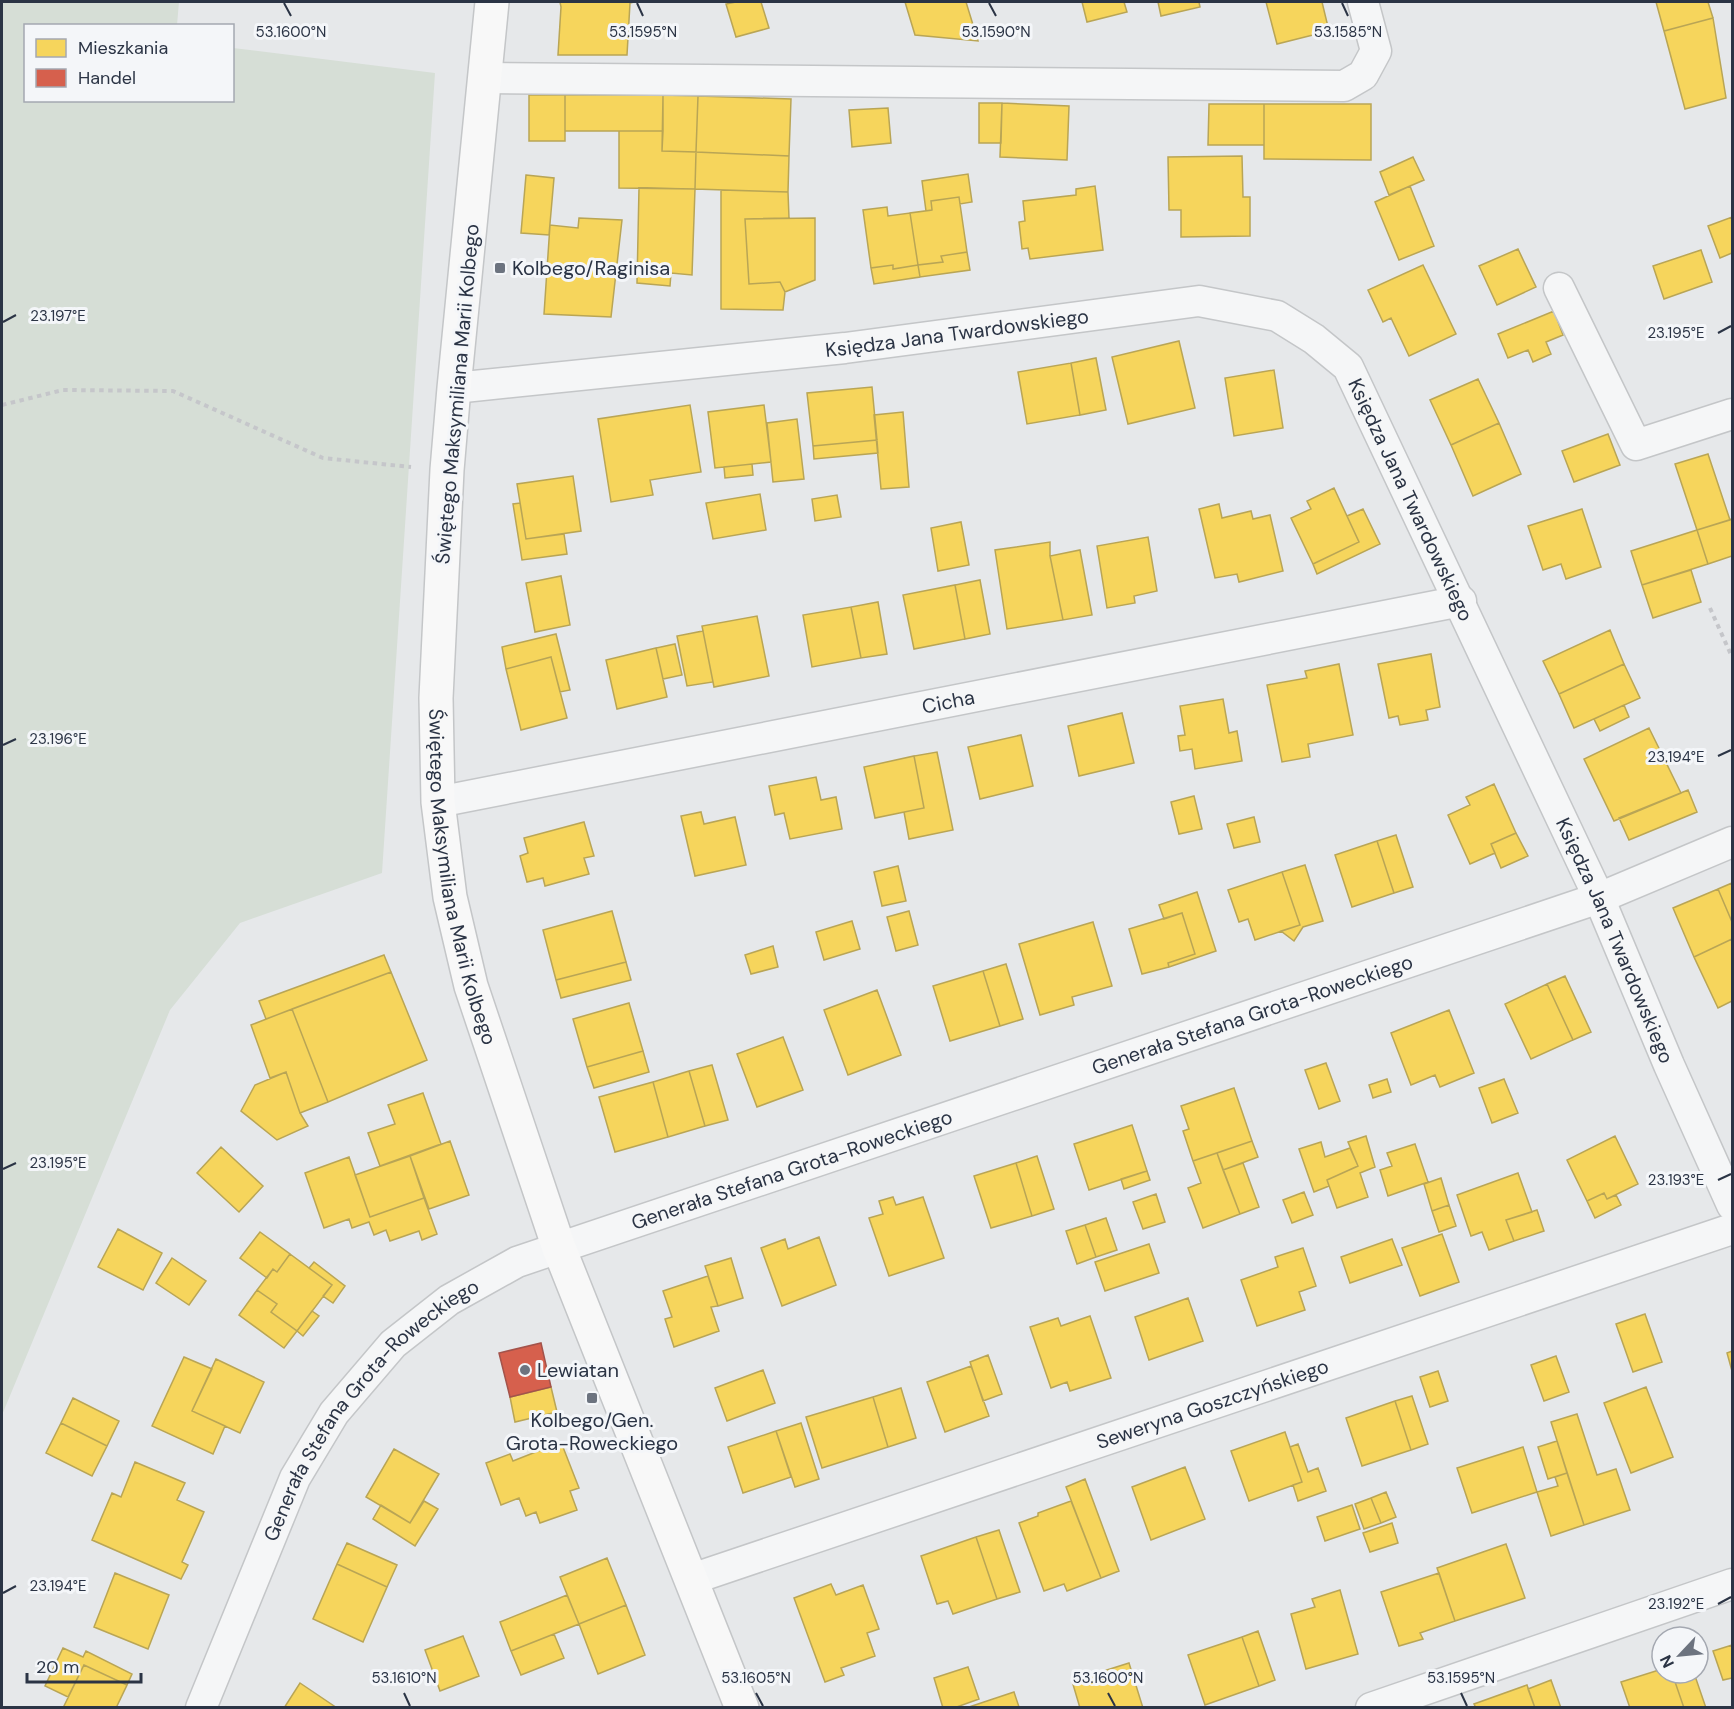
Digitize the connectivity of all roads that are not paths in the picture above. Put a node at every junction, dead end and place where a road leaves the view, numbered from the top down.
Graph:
1 (492, 2) edge
2 (1363, 2) edge
3 (485, 78) junction
4 (1560, 288) dead end
5 (454, 388) junction
6 (1732, 414) edge
7 (1461, 601) junction
8 (438, 802) junction
9 (1732, 842) edge
10 (1599, 898) junction
11 (1732, 1205) edge
12 (1732, 1229) edge
13 (560, 1248) junction
14 (692, 1579) junction
15 (1732, 1584) edge
16 (201, 1707) edge
17 (742, 1707) edge
18 (1371, 1707) edge

1 - 3 street, Świętego Maksymiliana Marii Kolbego
2 - 3 street
3 - 5 street, Świętego Maksymiliana Marii Kolbego
4 - 6 street
5 - 7 street, Księdza Jana Twardowskiego
5 - 8 street, Świętego Maksymiliana Marii Kolbego
7 - 8 street, Cicha
7 - 10 street, Księdza Jana Twardowskiego
8 - 13 street, Świętego Maksymiliana Marii Kolbego
9 - 10 street, Generała Stefana Grota-Roweckiego
10 - 11 street, Księdza Jana Twardowskiego
10 - 13 street, Generała Stefana Grota-Roweckiego
12 - 14 street, Seweryna Goszczyńskiego
13 - 14 street, Świętego Maksymiliana Marii Kolbego
13 - 16 street, Generała Stefana Grota-Roweckiego
14 - 17 street, Świętego Maksymiliana Marii Kolbego
15 - 18 street

